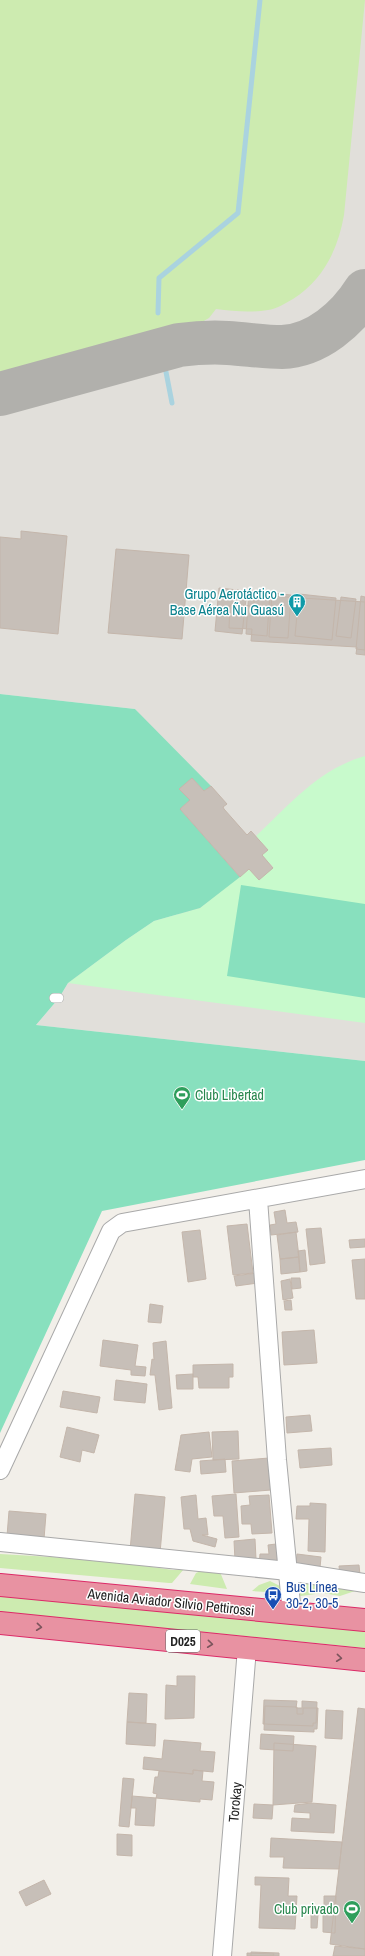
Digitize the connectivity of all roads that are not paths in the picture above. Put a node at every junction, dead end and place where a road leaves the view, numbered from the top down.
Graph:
1 (365, 1179) edge
2 (258, 1199) junction
3 (0, 1470) edge
4 (0, 1542) edge
5 (288, 1571) junction
6 (365, 1583) edge
7 (0, 1585) edge
8 (292, 1614) junction
9 (365, 1620) edge
10 (0, 1623) edge
11 (248, 1648) junction
12 (365, 1660) edge
13 (222, 1956) edge

1 - 2 street
2 - 3 street
2 - 5 street
4 - 5 street
5 - 6 street
5 - 8 street
7 - 8 highway, Avenida Aviador Silvio Pettirossi
8 - 9 highway, Avenida Aviador Silvio Pettirossi
10 -> 11 highway, D025
11 -> 12 highway, D025
11 - 13 street, Torokay

